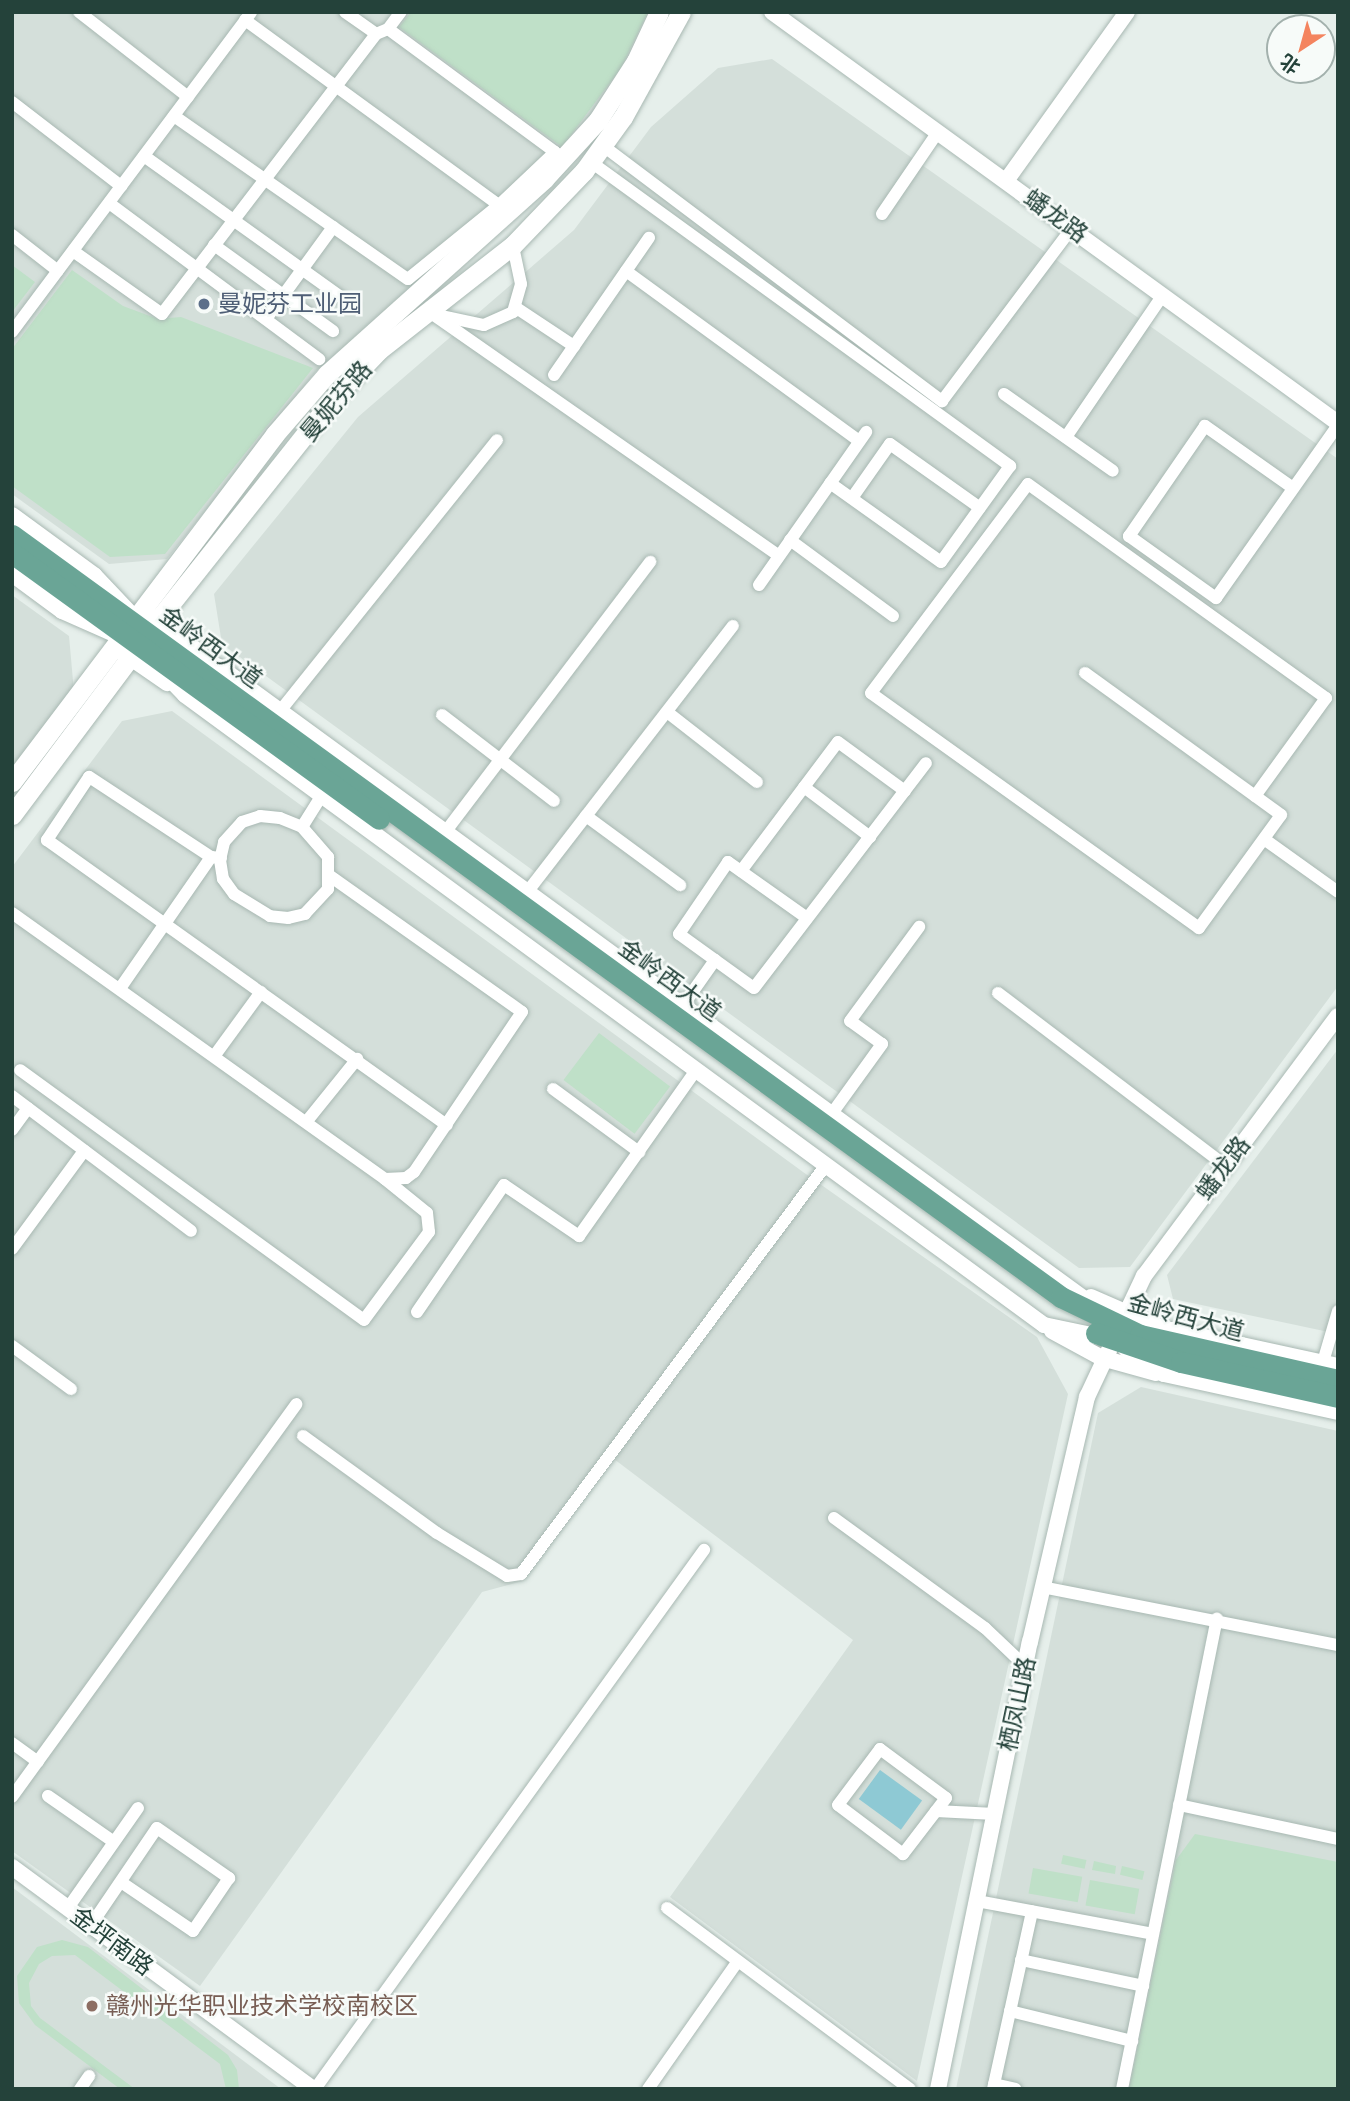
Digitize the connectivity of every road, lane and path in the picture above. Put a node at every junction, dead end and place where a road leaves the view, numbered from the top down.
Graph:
1 (79, 12) edge
2 (345, 12) edge
3 (401, 12) edge
4 (659, 12) edge
5 (681, 12) edge
6 (772, 12) edge
7 (1127, 12) edge
8 (249, 14) edge
9 (388, 29) junction
10 (376, 34) junction
11 (336, 86) junction
12 (188, 97) junction
13 (12, 102) edge
14 (174, 116) junction
15 (938, 132) junction
16 (602, 145) junction
17 (144, 156) junction
18 (591, 162) junction
19 (265, 179) junction
20 (1006, 181) junction
21 (121, 186) junction
22 (109, 203) junction
23 (499, 205) junction
24 (882, 214) dead end
25 (232, 222) junction
26 (333, 227) junction
27 (1072, 228) junction
28 (12, 235) edge
29 (649, 238) dead end
30 (214, 245) junction
31 (513, 245) junction
32 (73, 251) junction
33 (197, 268) junction
34 (301, 270) junction
35 (58, 271) junction
36 (626, 271) junction
37 (283, 295) junction
38 (1163, 295) junction
39 (352, 305) dead end
40 (515, 307) junction
41 (431, 313) junction
42 (266, 319) junction
43 (333, 331) dead end
44 (12, 332) edge
45 (574, 346) junction
46 (319, 359) dead end
47 (554, 375) dead end
48 (1004, 394) dead end
49 (1338, 424) edge
50 (1066, 437) junction
51 (497, 440) dead end
52 (1113, 471) dead end
53 (830, 483) junction
54 (1293, 488) junction
55 (852, 498) junction
56 (979, 508) junction
57 (12, 514) edge
58 (12, 535) edge
59 (790, 540) junction
60 (12, 553) edge
61 (779, 556) junction
62 (650, 562) dead end
63 (12, 574) edge
64 (759, 586) dead end
65 (894, 616) dead end
66 (733, 626) dead end
67 (134, 632) junction
68 (1085, 673) dead end
69 (280, 711) junction
70 (667, 712) junction
71 (442, 715) dead end
72 (500, 760) junction
73 (926, 763) dead end
74 (12, 782) edge
75 (757, 782) dead end
76 (804, 787) junction
77 (905, 791) junction
78 (322, 795) junction
79 (1255, 796) junction
80 (554, 801) dead end
81 (12, 815) edge
82 (586, 817) junction
83 (302, 827) junction
84 (446, 831) junction
85 (870, 837) junction
86 (1264, 839) junction
87 (216, 858) junction
88 (741, 871) junction
89 (331, 876) junction
90 (680, 885) dead end
91 (528, 891) junction
92 (1338, 892) edge
93 (12, 913) edge
94 (807, 918) junction
95 (166, 922) junction
96 (919, 927) dead end
97 (715, 960) junction
98 (121, 987) junction
99 (261, 992) junction
100 (998, 993) dead end
101 (684, 1004) junction
102 (1338, 1016) edge
103 (215, 1055) junction
104 (357, 1059) junction
105 (20, 1070) dead end
106 (696, 1070) junction
107 (553, 1089) dead end
108 (12, 1096) edge
109 (28, 1108) junction
110 (833, 1112) junction
111 (307, 1121) junction
112 (447, 1125) junction
113 (12, 1130) edge
114 (84, 1151) junction
115 (639, 1152) junction
116 (826, 1165) junction
117 (1224, 1165) junction
118 (385, 1179) junction
119 (191, 1231) dead end
120 (12, 1249) edge
121 (1338, 1311) edge
122 (417, 1312) dead end
123 (1115, 1335) junction
124 (12, 1346) edge
125 (1330, 1364) edge
126 (1338, 1380) edge
127 (71, 1389) dead end
128 (1338, 1397) edge
129 (297, 1404) dead end
130 (1338, 1412) edge
131 (303, 1436) dead end
132 (834, 1518) dead end
133 (704, 1550) dead end
134 (1042, 1587) junction
135 (1217, 1619) junction
136 (1338, 1645) edge
137 (1025, 1666) junction
138 (12, 1743) edge
139 (38, 1762) junction
140 (48, 1796) dead end
141 (12, 1797) edge
142 (1179, 1805) junction
143 (138, 1808) dead end
144 (936, 1811) junction
145 (995, 1814) junction
146 (1338, 1839) edge
147 (114, 1842) junction
148 (12, 1867) edge
149 (121, 1882) junction
150 (977, 1901) junction
151 (68, 1908) junction
152 (667, 1908) dead end
153 (1032, 1912) junction
154 (91, 1925) junction
155 (1153, 1934) junction
156 (1021, 1960) junction
157 (738, 1961) junction
158 (1143, 1986) junction
159 (1010, 2011) junction
160 (1132, 2041) junction
161 (89, 2076) dead end
162 (993, 2086) edge
163 (80, 2089) edge
164 (314, 2089) edge
165 (648, 2089) edge
166 (910, 2089) edge
167 (937, 2089) edge
168 (1015, 2089) edge
169 (1122, 2089) edge

1 - 12 street
2 - 10 street
3 - 9 street
4 - 67 main road, 曼妮芬路
5 - 16 main road, 曼妮芬路
6 - 15 street, 蟠龙路
7 - 20 street
8 - 11 street
8 - 12 street
9 - 10 street
9 - 23 street
10 - 11 street
11 - 19 street
11 - 23 street
12 - 14 street
13 - 21 street
14 - 17 street
14 - 19 street
15 - 20 street, 蟠龙路
15 - 24 street
16 - 18 main road, 曼妮芬路
16 - 27 street
17 - 21 street
17 - 25 street
18 - 31 main road, 曼妮芬路
18 - 56 street
19 - 25 street
19 - 26 street
20 - 27 street, 蟠龙路
21 - 22 street
22 - 32 street
22 - 33 street
23 - 26 street
25 - 30 street
25 - 34 street
26 - 34 street
27 - 38 street, 蟠龙路
28 - 35 street
29 - 36 street
30 - 33 street
30 - 37 street
31 - 40 street
31 - 41 main road, 曼妮芬路
32 - 33 street
32 - 35 street
33 - 42 street
34 - 37 street
34 - 39 street
35 - 44 street
36 - 45 street
36 - 53 street
37 - 42 street
37 - 43 street
38 - 49 street, 蟠龙路
38 - 50 street
40 - 41 street
40 - 45 street
41 - 61 street
41 - 67 main road, 曼妮芬路
42 - 46 street
45 - 47 street
48 - 50 street
49 - 54 street
50 - 52 street
51 - 69 street
53 - 55 street
53 - 59 street
54 - 54 street
55 - 56 street
55 - 56 street
57 - 67 street
58 - 67 main road, 金岭西大道
59 - 61 street
59 - 65 street
60 - 67 main road, 金岭西大道
61 - 64 street
62 - 72 street
63 - 67 street
66 - 70 street
67 - 69 street
67 - 74 main road, 曼妮芬路
67 - 78 street
67 - 81 main road, 曼妮芬路
67 - 123 main road, 金岭西大道
68 - 79 street
69 - 84 street
70 - 75 street
70 - 82 street
71 - 72 street
72 - 80 street
72 - 84 street
73 - 77 street
76 - 77 street
76 - 85 street
76 - 88 street
77 - 85 street
78 - 83 street
78 - 106 street
79 - 86 street
79 - 86 street
82 - 90 street
82 - 91 street
83 - 87 street
83 - 89 street
84 - 91 street
85 - 94 street
86 - 92 street
87 - 89 street
87 - 95 street
87 - 95 street
88 - 94 street
88 - 97 street
89 - 112 street
91 - 101 street
93 - 98 street
94 - 97 street
95 - 98 street
95 - 99 street
96 - 110 street
97 - 101 street
98 - 103 street
99 - 103 street
99 - 104 street
100 - 117 street
101 - 110 street
102 - 117 street, 蟠龙路
103 - 111 street
104 - 111 street
104 - 112 street
105 - 118 street
106 - 115 street
106 - 116 street
107 - 115 street
108 - 109 street
109 - 113 street
109 - 114 street
110 - 123 street
111 - 118 street
112 - 118 street
114 - 119 street
114 - 120 street
115 - 122 street
116 - 123 street
116 - 131 street
117 - 123 street, 蟠龙路
121 - 125 street
123 - 125 street
123 - 126 main road, 金岭西大道
123 - 128 main road, 金岭西大道
123 - 130 street
123 - 134 street, 栖凤山路
124 - 127 street
129 - 139 street
132 - 137 street
133 - 164 street
134 - 135 street
134 - 137 street, 栖凤山路
135 - 136 street
135 - 142 street
137 - 145 street, 栖凤山路
138 - 139 street
139 - 141 street
140 - 147 street
142 - 146 street
142 - 155 street
143 - 147 street
144 - 144 street
144 - 145 street
145 - 150 street, 栖凤山路
147 - 151 street
148 - 151 street, 金坪南路
149 - 149 street
149 - 154 street
150 - 153 street
150 - 167 street, 栖凤山路
151 - 154 street, 金坪南路
152 - 157 street
153 - 155 street
153 - 156 street
154 - 164 street, 金坪南路
155 - 158 street
156 - 158 street
156 - 159 street
157 - 165 street
157 - 166 street
158 - 160 street
159 - 160 street
159 - 162 street
160 - 169 street
161 - 163 street
162 - 168 street

